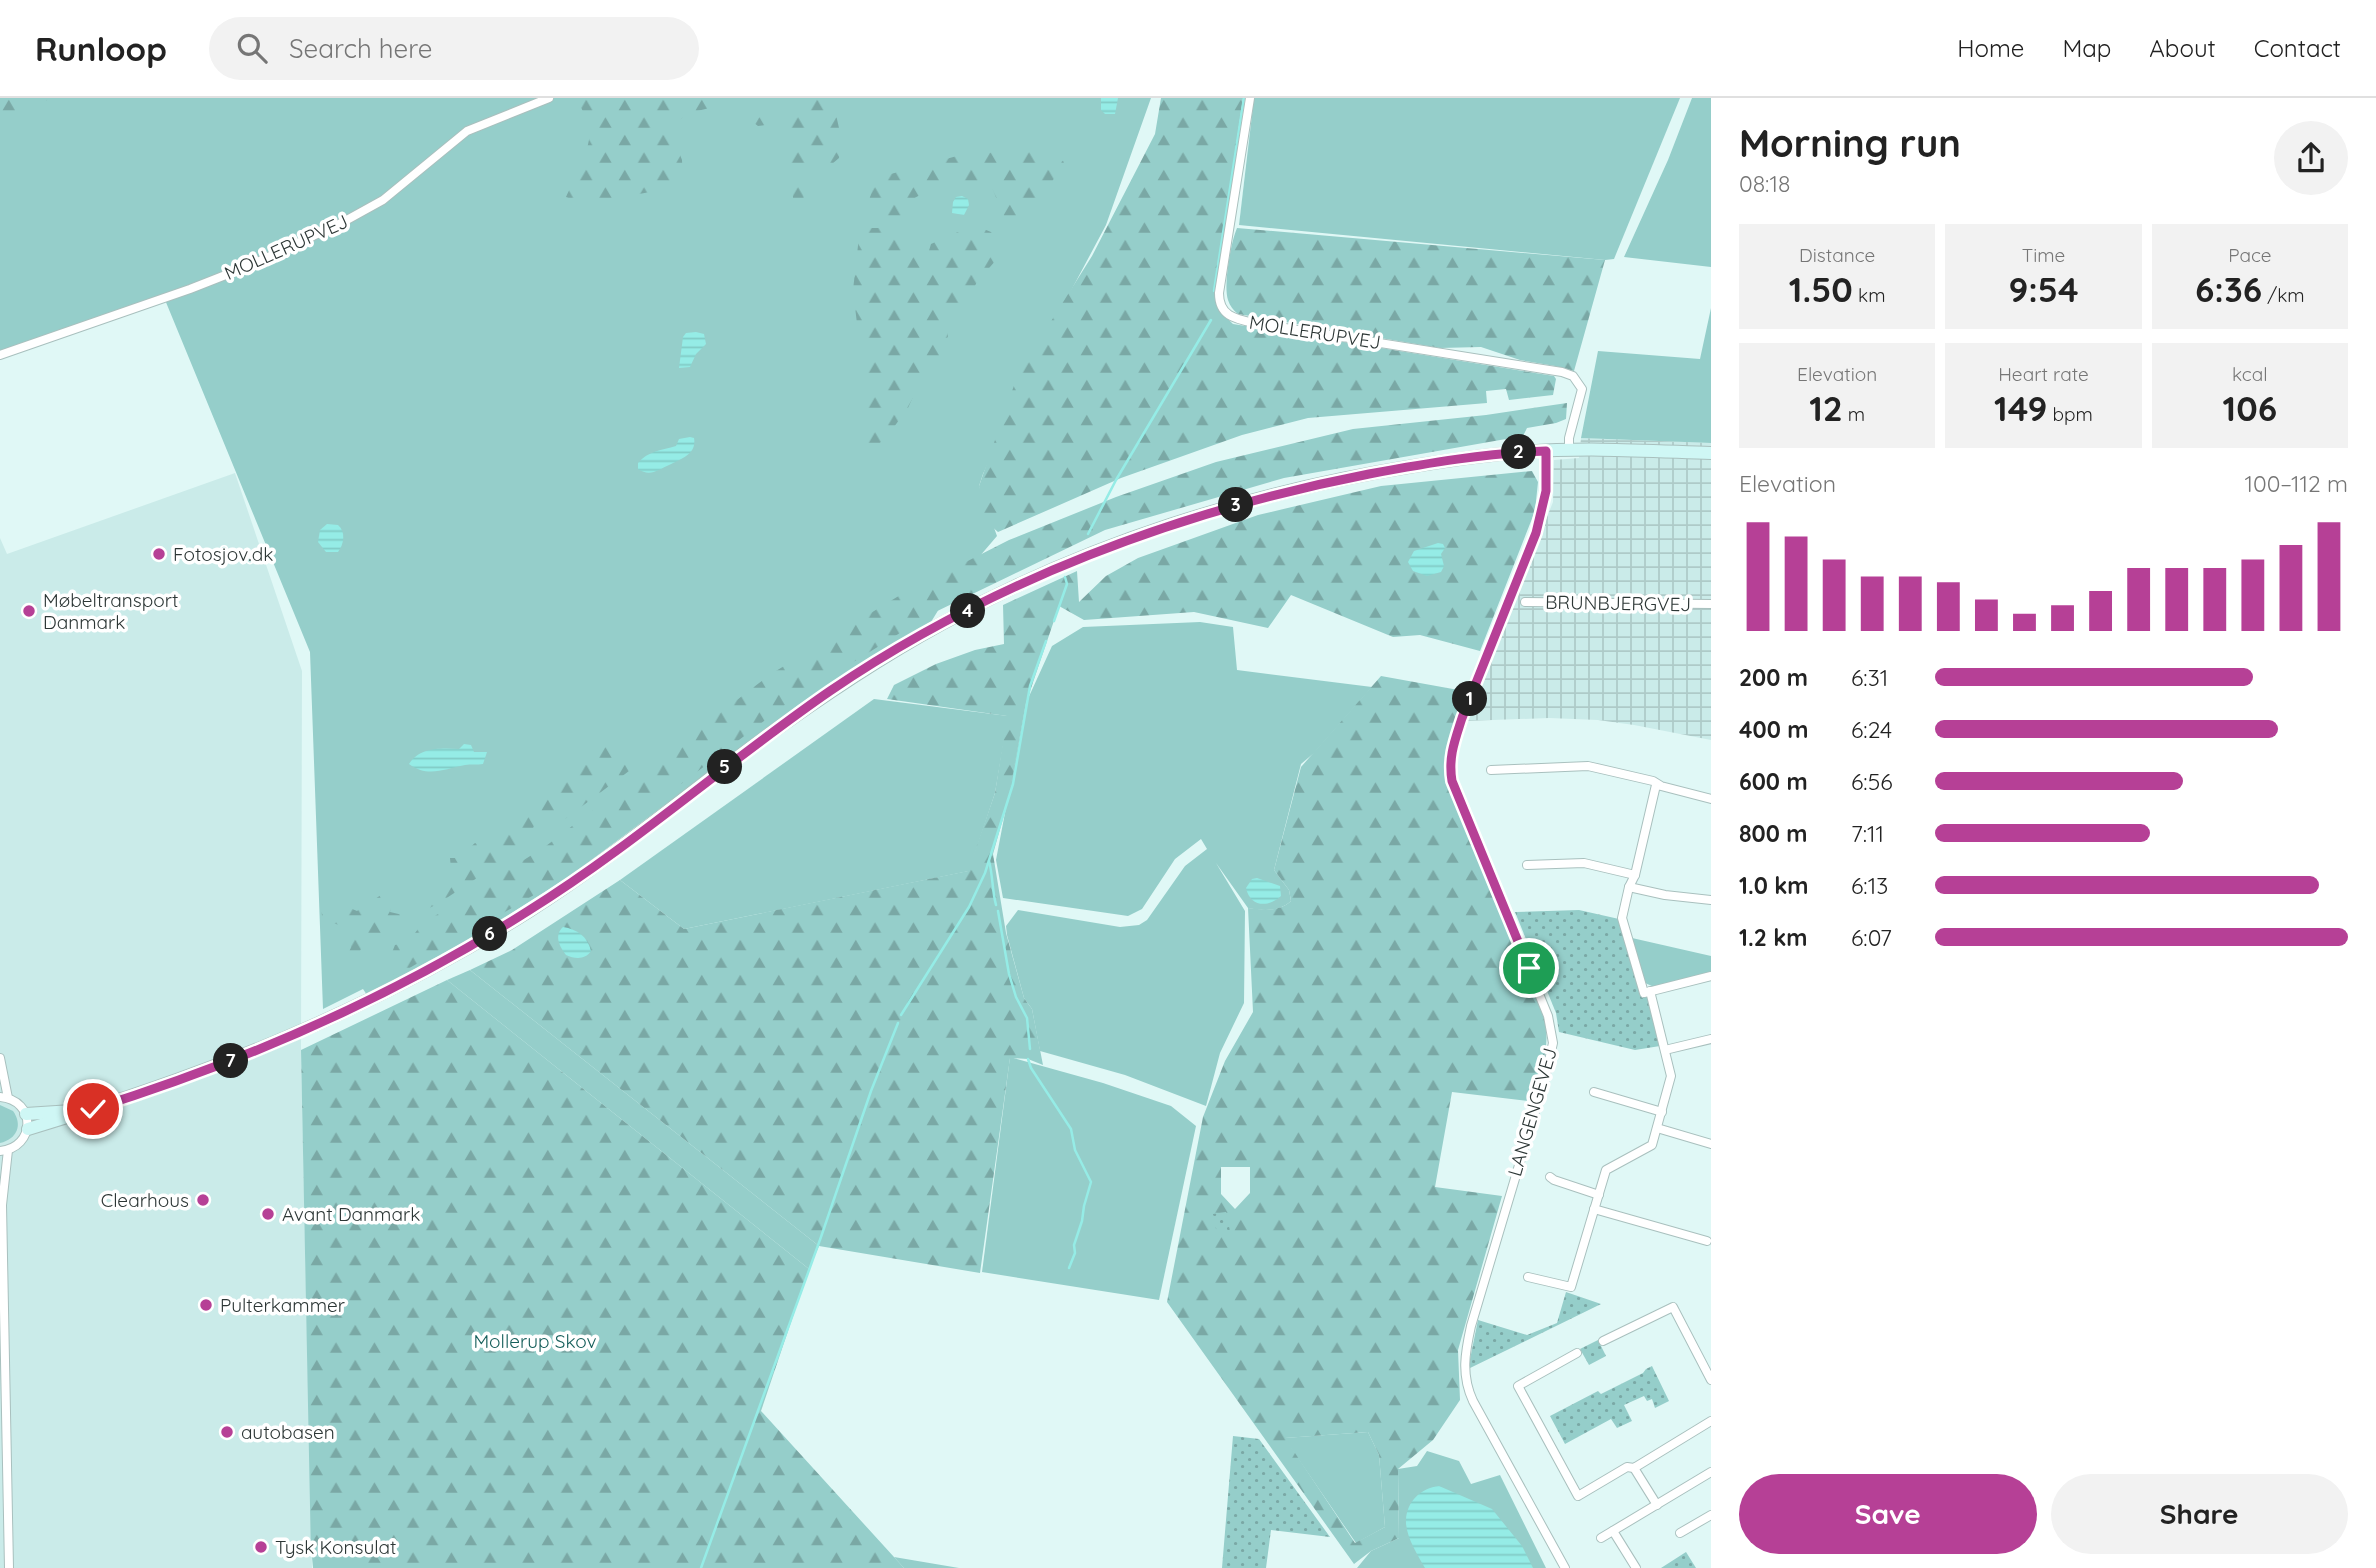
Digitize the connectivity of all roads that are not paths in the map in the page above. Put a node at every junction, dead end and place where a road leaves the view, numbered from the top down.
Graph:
1 (549, 98) edge
2 (1250, 98) edge
3 (0, 355) edge
4 (1569, 450) junction
5 (1546, 451) junction
6 (1711, 453) edge
7 (1525, 602) dead end
8 (1711, 604) edge
9 (1491, 769) dead end
10 (1656, 785) junction
11 (1711, 799) edge
12 (1527, 865) dead end
13 (1635, 875) junction
14 (1629, 887) junction
15 (1711, 901) edge
16 (1711, 976) edge
17 (1650, 991) junction
18 (1711, 1039) edge
19 (1665, 1051) junction
20 (0, 1058) edge
21 (1594, 1092) dead end
22 (4, 1097) edge
23 (93, 1109) junction
24 (1662, 1112) junction
25 (26, 1114) junction
26 (1657, 1128) junction
27 (27, 1129) junction
28 (1711, 1144) edge
29 (4, 1150) edge
30 (1550, 1177) dead end
31 (1599, 1195) junction
32 (1, 1201) edge
33 (1594, 1209) junction
34 (1707, 1241) dead end
35 (1528, 1278) dead end
36 (2, 1338) edge
37 (1603, 1341) dead end
38 (1577, 1353) dead end
39 (1711, 1380) edge
40 (1711, 1421) edge
41 (1634, 1468) junction
42 (1711, 1472) edge
43 (1657, 1505) junction
44 (1711, 1515) edge
45 (1613, 1531) junction
46 (1680, 1533) dead end
47 (1601, 1538) dead end
48 (9, 1568) edge
49 (1565, 1568) edge
50 (1636, 1568) edge

1 - 3 street, MOLLERUPVEJ
2 - 4 street, MOLLERUPVEJ
4 - 5 street
4 - 6 street
5 - 23 street
5 - 49 street, LANGENGEVEJ
7 - 8 street, BRUNBJERGVEJ
9 - 10 street
10 - 11 street
10 - 13 street
12 - 13 street
13 - 14 street
14 - 15 street
14 - 17 street
16 - 17 street
17 - 19 street
18 - 19 street
19 - 24 street
20 - 22 street
21 - 24 street
22 - 25 street
23 - 25 street
23 - 27 street
24 - 26 street
25 - 27 street
26 - 28 street
26 - 31 street
27 - 29 street
29 - 32 street
30 - 31 street
31 - 33 street
32 - 36 street
33 - 34 street
33 - 35 street
36 - 48 street
37 - 39 street
38 - 41 street
40 - 41 street
41 - 43 street
42 - 43 street
43 - 45 street
44 - 46 street
45 - 47 street
45 - 50 street

